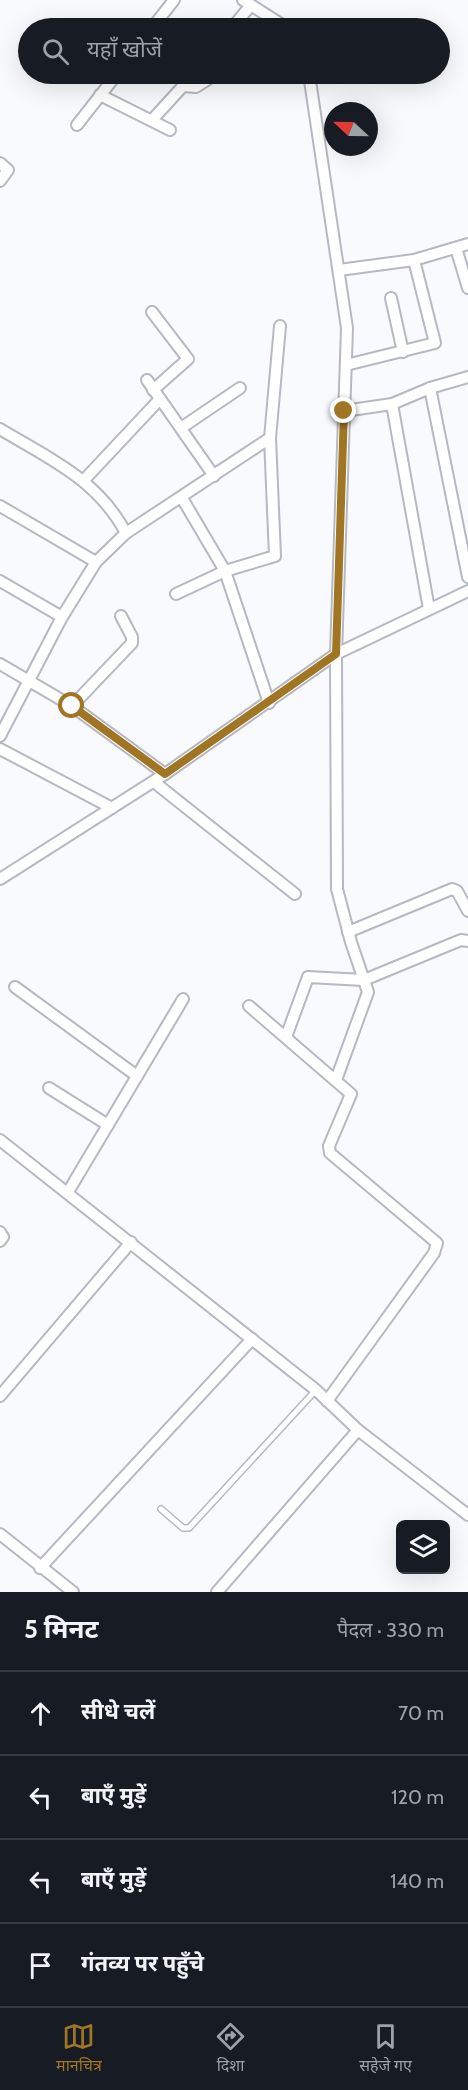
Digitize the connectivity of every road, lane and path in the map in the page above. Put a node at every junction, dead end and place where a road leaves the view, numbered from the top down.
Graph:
1 (174, 0) edge
2 (247, 2) edge
3 (160, 18) edge
4 (237, 18) edge
5 (270, 18) edge
6 (109, 84) edge
7 (201, 84) edge
8 (311, 84) edge
9 (183, 86) joint
10 (100, 95) junction
11 (152, 120) junction
12 (77, 125) dead end
13 (170, 130) dead end
14 (0, 162) edge
15 (0, 181) edge
16 (468, 244) edge
17 (456, 248) junction
18 (414, 260) junction
19 (339, 270) junction
20 (468, 288) edge
21 (392, 298) dead end
22 (152, 312) dead end
23 (280, 326) dead end
24 (403, 352) junction
25 (346, 365) junction
26 (468, 377) edge
27 (147, 380) dead end
28 (240, 388) dead end
29 (430, 388) junction
30 (157, 394) junction
31 (392, 404) junction
32 (344, 411) junction
33 (181, 428) junction
34 (0, 429) edge
35 (270, 438) junction
36 (214, 476) junction
37 (84, 480) junction
38 (182, 498) junction
39 (0, 506) edge
40 (126, 533) junction
41 (96, 562) junction
42 (225, 571) junction
43 (468, 577) edge
44 (0, 581) edge
45 (468, 591) edge
46 (176, 594) dead end
47 (429, 609) junction
48 (121, 616) dead end
49 (62, 617) junction
50 (336, 654) junction
51 (0, 664) edge
52 (30, 682) junction
53 (269, 704) junction
54 (72, 706) junction
55 (0, 736) edge
56 (0, 749) edge
57 (165, 774) junction
58 (154, 782) junction
59 (112, 808) junction
60 (0, 879) edge
61 (296, 894) dead end
62 (468, 910) edge
63 (348, 932) junction
64 (468, 941) edge
65 (364, 980) junction
66 (15, 987) dead end
67 (183, 999) dead end
68 (249, 1006) dead end
69 (286, 1037) junction
70 (137, 1076) junction
71 (336, 1080) junction
72 (49, 1088) dead end
73 (108, 1125) junction
74 (0, 1140) edge
75 (68, 1192) junction
76 (0, 1232) edge
77 (0, 1241) edge
78 (130, 1242) junction
79 (252, 1339) junction
80 (316, 1390) junction
81 (0, 1396) edge
82 (327, 1401) junction
83 (358, 1430) junction
84 (160, 1509) dead end
85 (468, 1515) edge
86 (0, 1534) edge
87 (40, 1568) junction
88 (73, 1592) edge
89 (217, 1592) edge

1 - 3 street
2 - 4 street
2 - 5 street
6 - 10 street
7 - 9 street
8 - 19 street
9 - 11 street
10 - 11 street
10 - 12 street
11 - 13 street
14 - 15 street
16 - 17 street
17 - 18 street
17 - 20 street
18 - 19 street
18 - 24 street
19 - 25 street
21 - 24 street
22 - 30 street
23 - 35 street
24 - 25 street
25 - 32 street
26 - 29 street
27 - 30 street
28 - 33 street
29 - 31 street
29 - 43 street
30 - 33 street
30 - 37 street
31 - 32 street
31 - 47 street
32 - 50 street
33 - 36 street
34 - 37 street
35 - 36 street
35 - 42 street
36 - 38 street
37 - 40 street
38 - 40 street
38 - 42 street
39 - 41 street
40 - 41 street
41 - 49 street
42 - 46 street
42 - 53 street
44 - 49 street
45 - 47 street
47 - 50 street
48 - 54 street
49 - 52 street
50 - 53 street
50 - 63 street
51 - 52 street
52 - 54 street
52 - 55 street
53 - 57 street
54 - 57 street
56 - 59 street
57 - 58 street
58 - 59 street
58 - 61 street
59 - 60 street
62 - 63 street
63 - 65 street
64 - 65 street
65 - 69 street
65 - 71 street
66 - 70 street
67 - 70 street
68 - 69 street
69 - 71 street
70 - 73 street
71 - 82 street
72 - 73 street
73 - 75 street
74 - 75 street
75 - 78 street
76 - 77 street
78 - 79 street
78 - 81 street
79 - 80 street
79 - 87 street
80 - 82 street
80 - 84 lane
82 - 83 street
83 - 85 street
83 - 89 street
86 - 87 street
87 - 88 street

